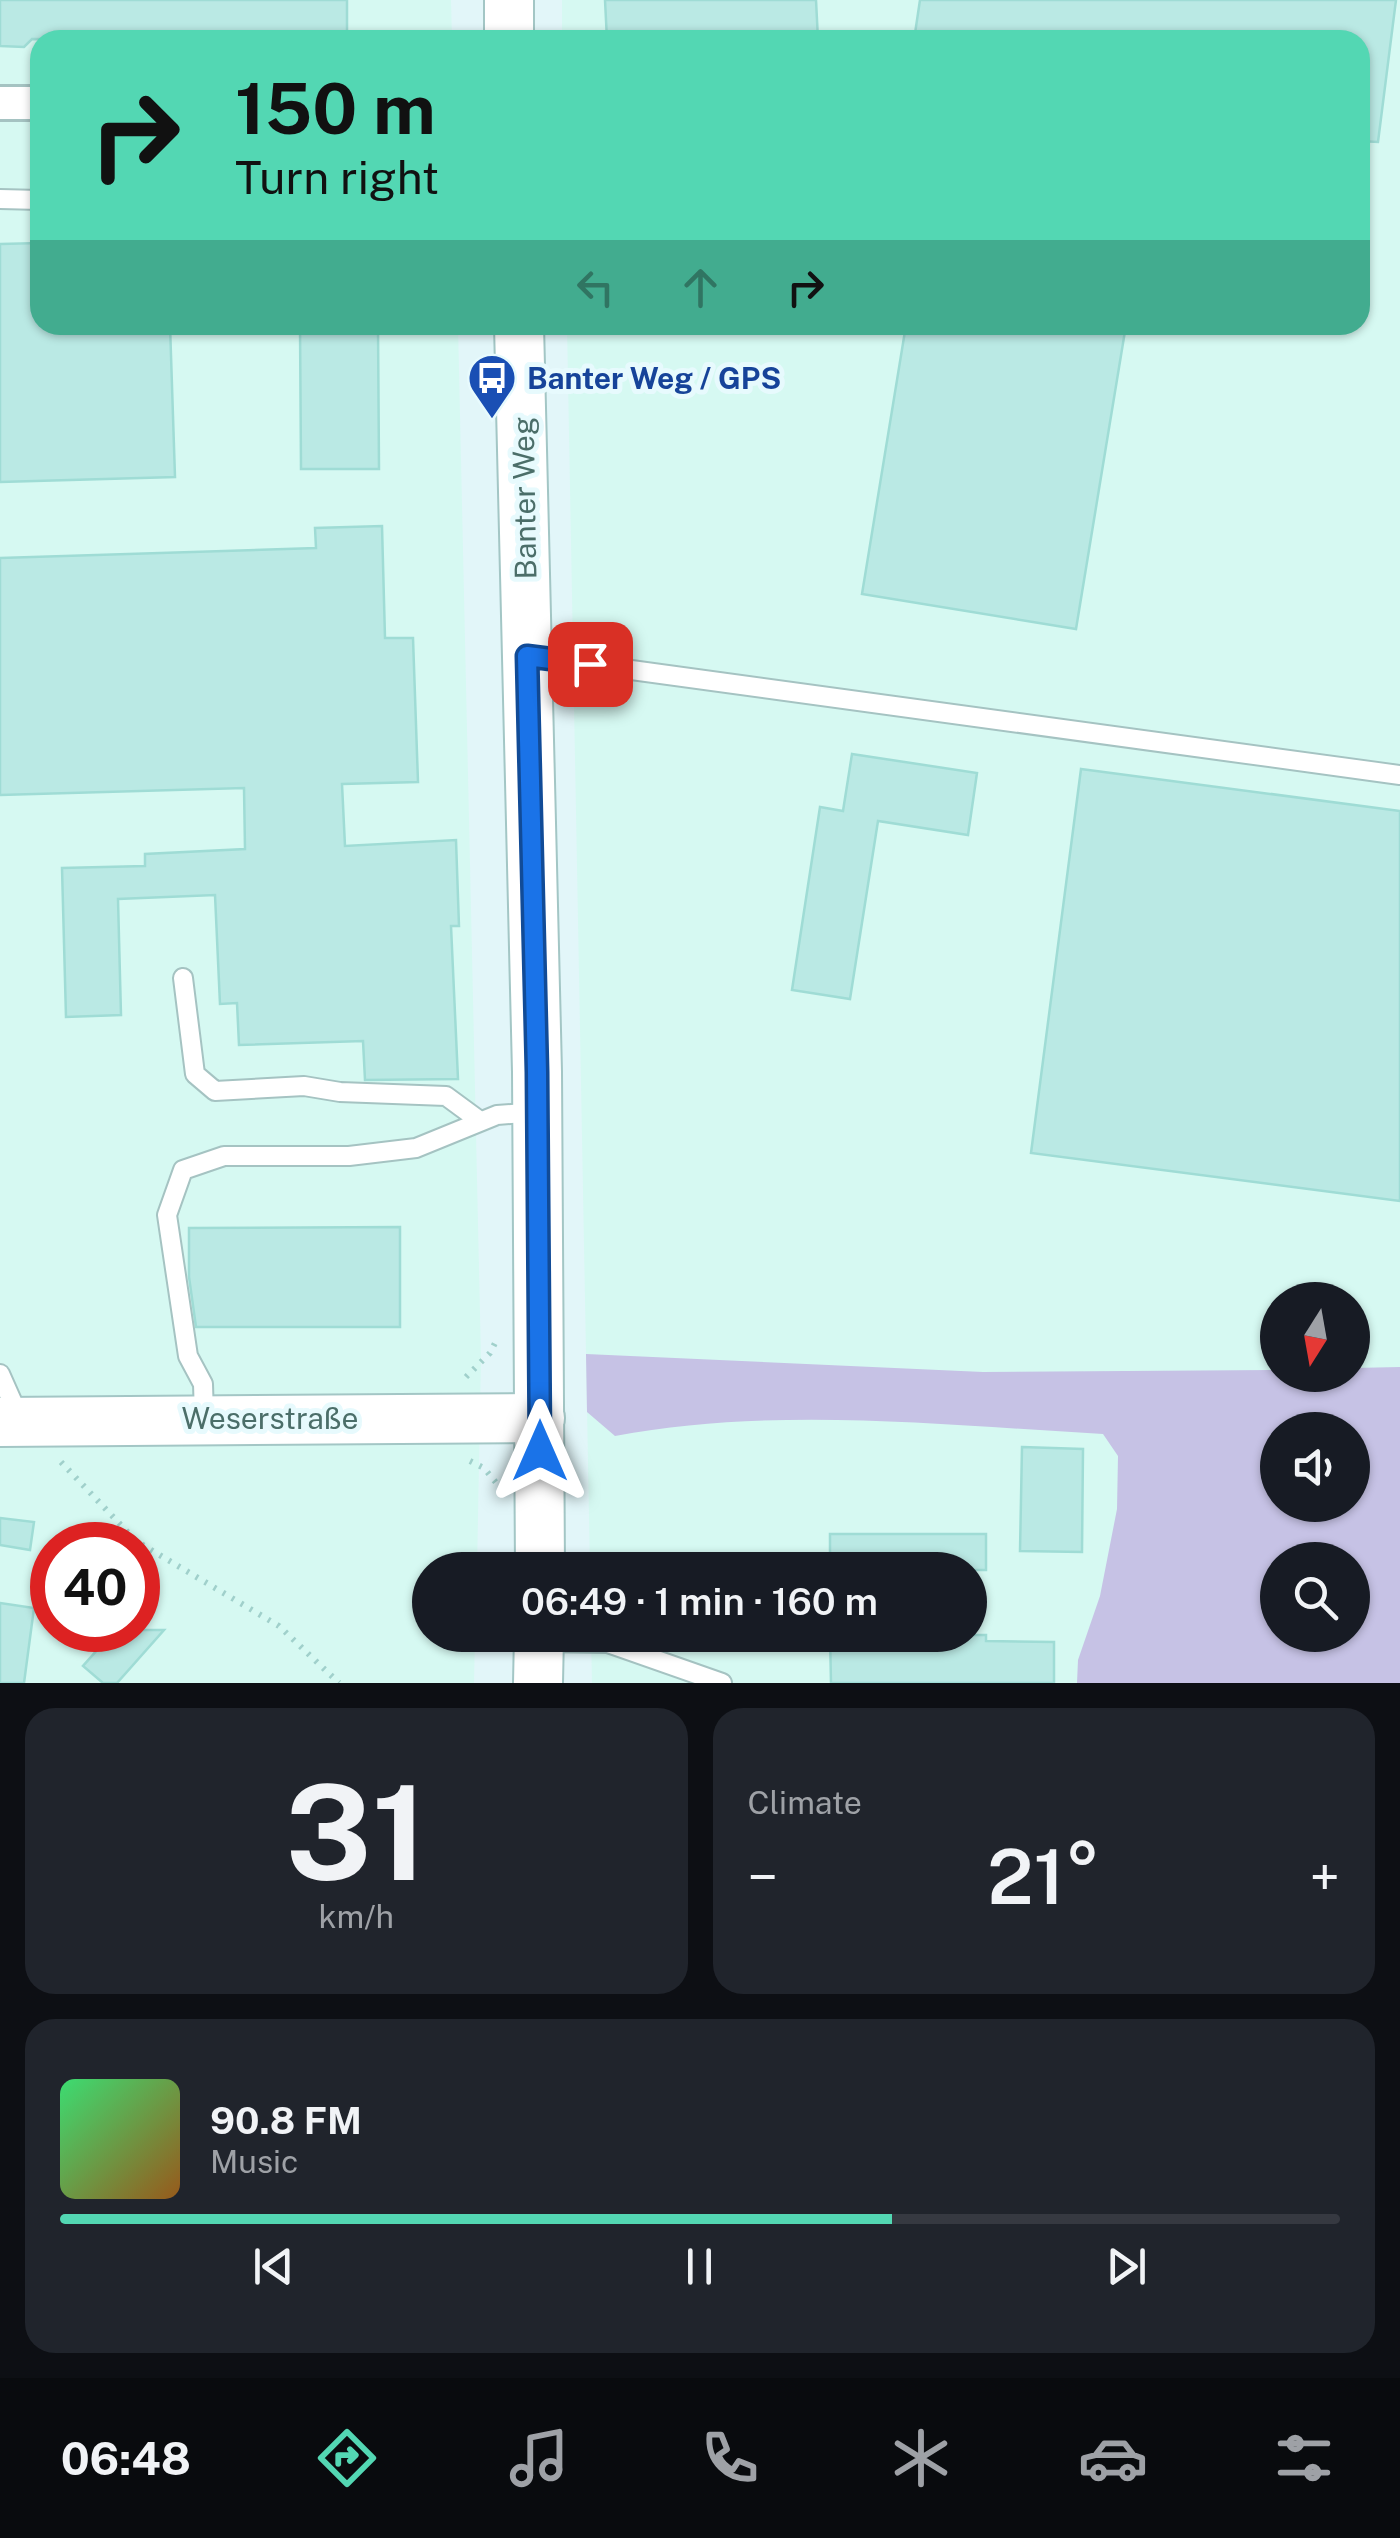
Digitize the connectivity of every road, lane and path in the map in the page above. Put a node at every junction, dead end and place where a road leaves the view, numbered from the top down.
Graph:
1 (509, 0) edge
2 (510, 30) edge
3 (30, 102) edge
4 (0, 103) edge
5 (0, 200) edge
6 (30, 200) edge
7 (518, 335) edge
8 (527, 656) junction
9 (1400, 776) edge
10 (183, 978) dead end
11 (538, 1112) junction
12 (480, 1121) junction
13 (500, 1326) dead end
14 (0, 1374) edge
15 (204, 1418) junction
16 (420, 1418) junction
17 (540, 1418) junction
18 (11, 1422) edge
19 (459, 1455) dead end
20 (501, 1492) dead end
21 (540, 1552) edge
22 (539, 1654) edge
23 (339, 1683) edge
24 (722, 1683) edge

1 - 2 street
3 - 4 street
5 - 6 lane
7 - 8 street, Banter Weg
8 - 9 lane
8 - 11 street, Banter Weg
10 - 12 lane
11 - 12 lane
11 - 17 street, Banter Weg
12 - 15 lane
13 - 16 path
14 - 18 lane
15 - 16 street, Weserstraße
15 - 18 street, Weserstraße
16 - 17 street, Weserstraße
17 - 21 street, Banter Weg
18 - 23 path
19 - 20 path
22 - 24 lane

